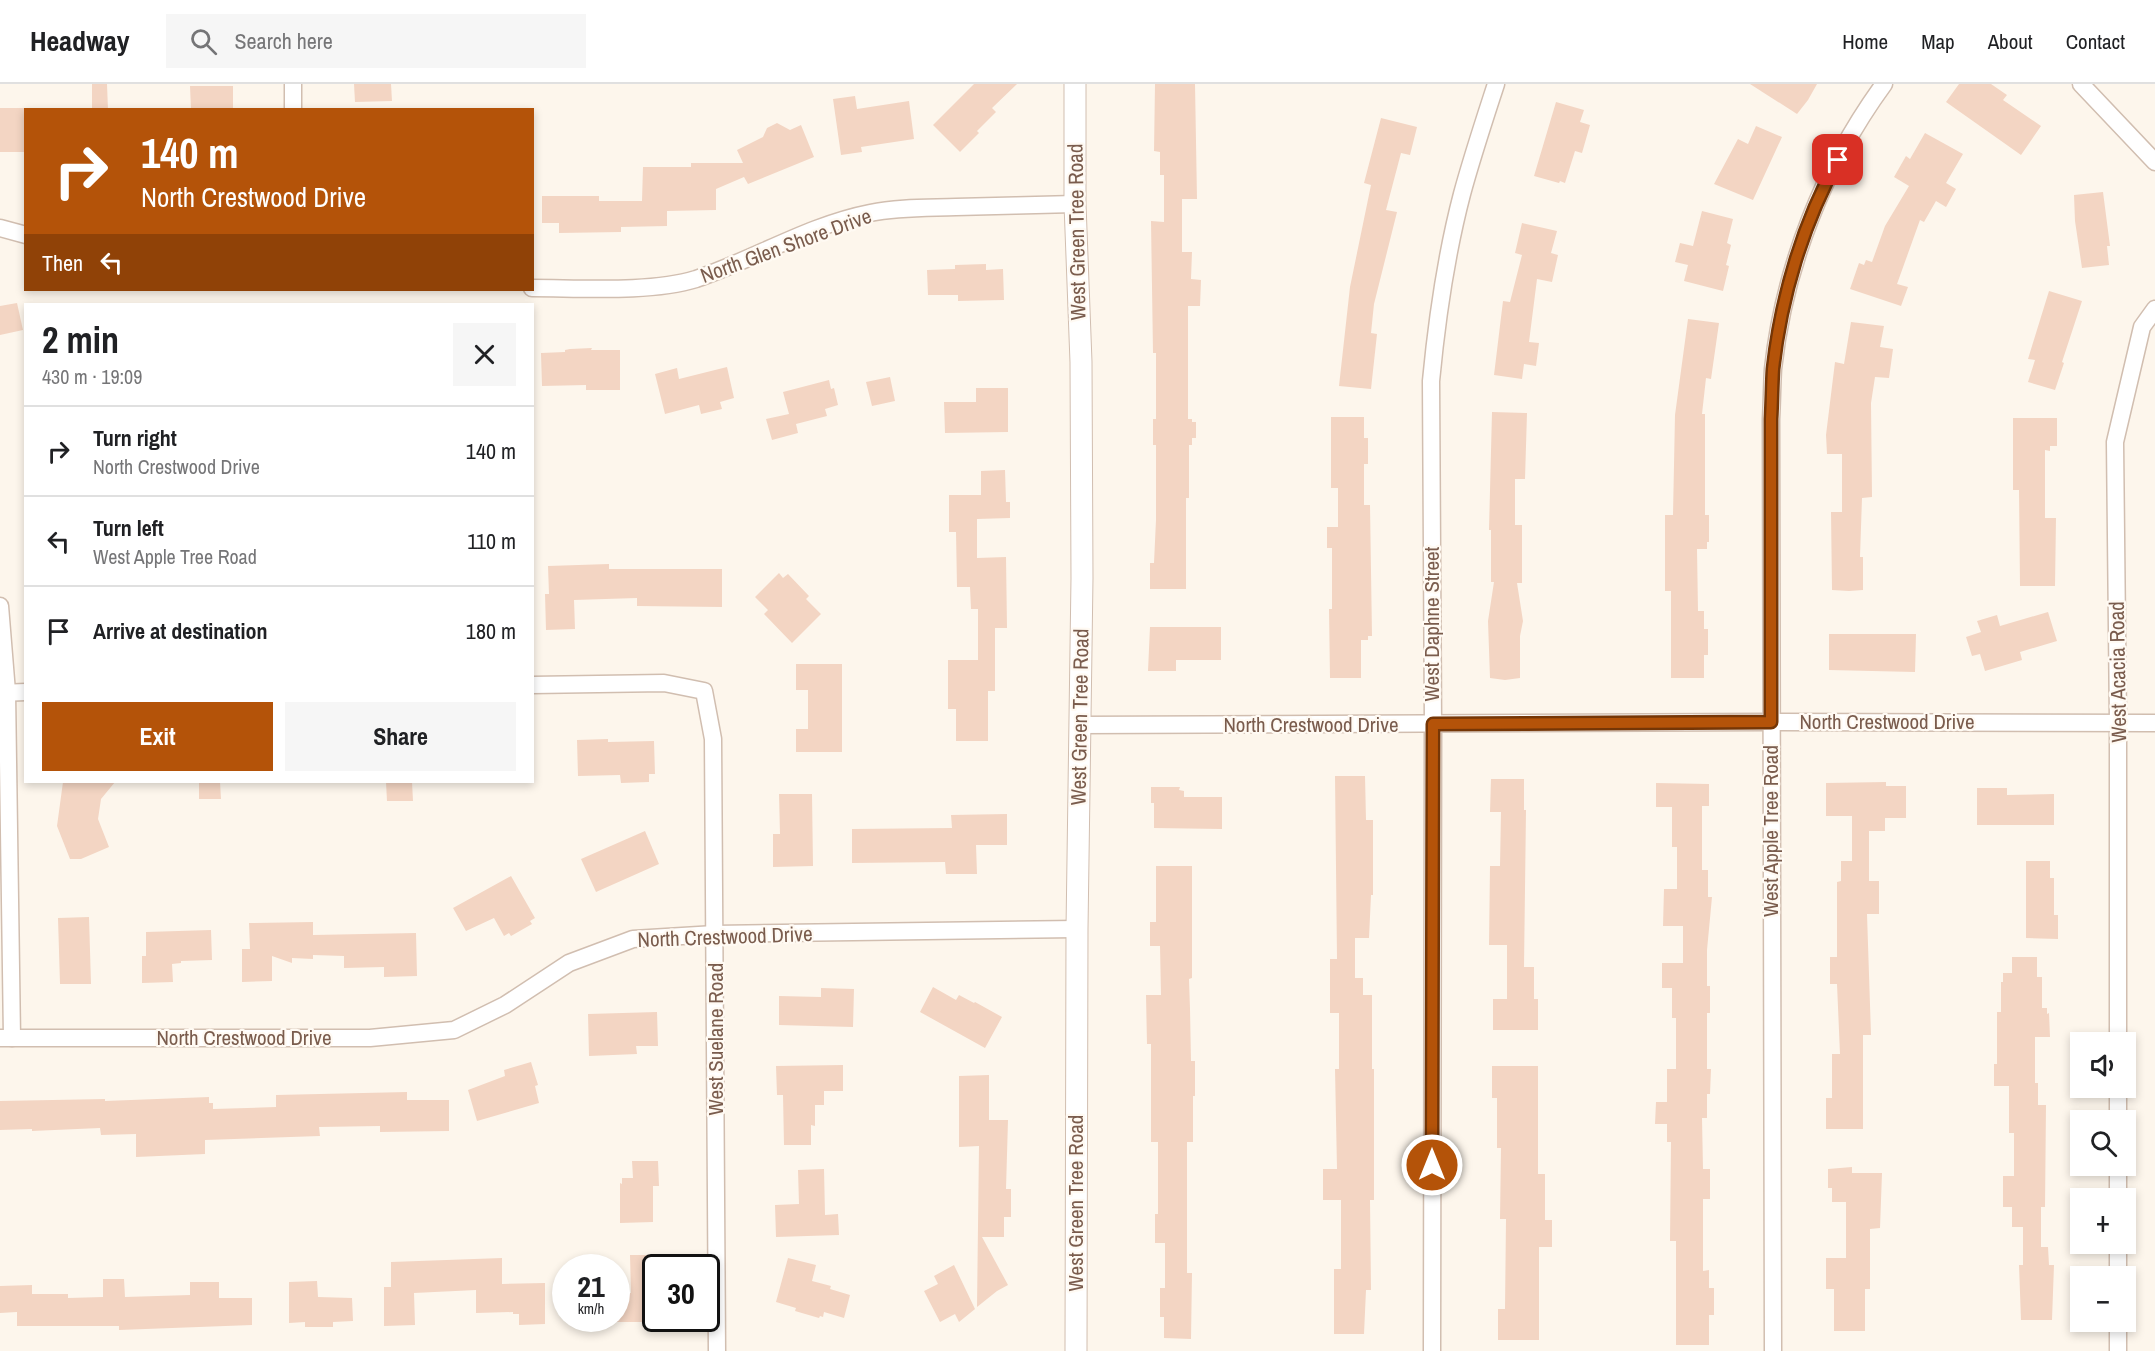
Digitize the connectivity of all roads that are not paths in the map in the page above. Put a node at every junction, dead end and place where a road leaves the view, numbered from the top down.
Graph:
1 (293, 84) edge
2 (1075, 84) edge
3 (1496, 84) edge
4 (1884, 84) edge
5 (2081, 84) edge
6 (293, 108) edge
7 (2155, 162) edge
8 (1075, 204) junction
9 (0, 228) edge
10 (24, 234) edge
11 (534, 288) edge
12 (2155, 309) edge
13 (0, 606) edge
14 (534, 685) edge
15 (3, 692) edge
16 (24, 692) edge
17 (1771, 722) junction
18 (2118, 723) junction
19 (2155, 723) edge
20 (1433, 724) junction
21 (1080, 725) junction
22 (1077, 929) junction
23 (715, 934) junction
24 (2118, 1032) edge
25 (6, 1038) edge
26 (2118, 1332) edge
27 (717, 1351) edge
28 (1076, 1351) edge
29 (1432, 1351) edge
30 (1773, 1351) edge
31 (2118, 1351) edge

1 - 6 street
2 - 8 street, West Green Tree Road
3 - 20 street, West Daphne Street
4 - 17 street, West Apple Tree Road
5 - 7 street
8 - 11 street, North Glen Shore Drive
8 - 21 street, West Green Tree Road
9 - 10 street
12 - 18 street, West Acacia Road
13 - 15 street
14 - 23 street, West Suelane Road
15 - 16 street
15 - 25 street
17 - 18 street, North Crestwood Drive
17 - 20 street, North Crestwood Drive
17 - 30 street, West Apple Tree Road
18 - 19 street, North Crestwood Drive
18 - 24 street, West Acacia Road
20 - 21 street, North Crestwood Drive
20 - 29 street, West Daphne Street
21 - 22 street, West Green Tree Road
22 - 23 street, North Crestwood Drive
22 - 28 street, West Green Tree Road
23 - 25 street, North Crestwood Drive
23 - 27 street, West Suelane Road
26 - 31 street

